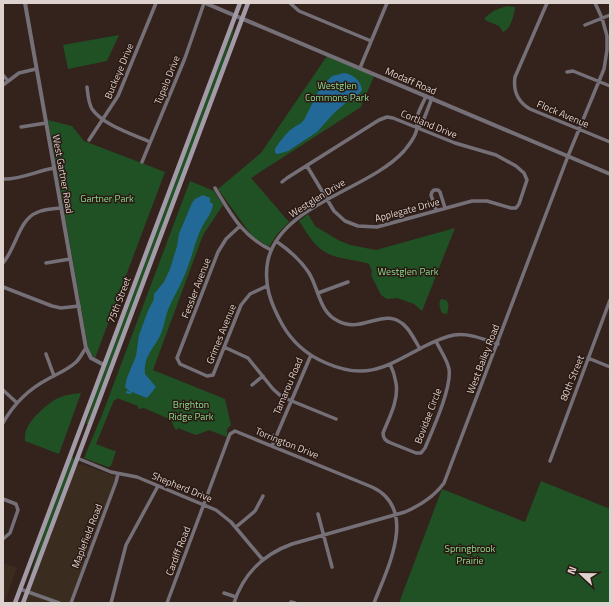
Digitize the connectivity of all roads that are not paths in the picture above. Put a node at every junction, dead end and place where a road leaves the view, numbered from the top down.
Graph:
1 (25, 3) edge
2 (156, 3) edge
3 (205, 3) edge
4 (240, 3) edge
5 (248, 3) edge
6 (290, 3) edge
7 (387, 3) edge
8 (546, 3) edge
9 (595, 3) edge
10 (610, 15) edge
11 (235, 16) junction
12 (242, 18) junction
13 (602, 18) junction
14 (585, 24) dead end
15 (371, 41) junction
16 (360, 68) junction
17 (36, 69) junction
18 (566, 72) dead end
19 (3, 75) edge
20 (8, 81) junction
21 (600, 81) junction
22 (3, 85) edge
23 (610, 86) edge
24 (87, 87) dead end
25 (426, 96) junction
26 (432, 98) junction
27 (104, 119) junction
28 (46, 123) junction
29 (21, 127) dead end
30 (418, 128) junction
31 (579, 130) junction
32 (89, 140) dead end
33 (150, 142) junction
34 (610, 142) edge
35 (568, 156) junction
36 (142, 162) dead end
37 (307, 166) junction
38 (54, 168) junction
39 (610, 174) edge
40 (3, 179) edge
41 (282, 182) dead end
42 (215, 188) dead end
43 (327, 200) junction
44 (61, 208) junction
45 (445, 208) junction
46 (516, 208) joint
47 (436, 210) junction
48 (240, 226) junction
49 (276, 241) junction
50 (271, 250) junction
51 (70, 259) junction
52 (3, 263) edge
53 (46, 263) dead end
54 (348, 282) dead end
55 (267, 286) junction
56 (3, 287) edge
57 (318, 292) junction
58 (610, 300) edge
59 (79, 306) junction
60 (436, 341) junction
61 (498, 344) junction
62 (224, 347) junction
63 (86, 348) junction
64 (420, 349) junction
65 (46, 354) dead end
66 (311, 355) junction
67 (588, 358) junction
68 (390, 364) junction
69 (104, 365) junction
70 (610, 367) edge
71 (54, 376) junction
72 (210, 376) joint
73 (263, 376) junction
74 (252, 385) dead end
75 (3, 390) edge
76 (291, 401) junction
77 (17, 403) junction
78 (336, 419) dead end
79 (3, 423) edge
80 (272, 446) junction
81 (73, 447) junction
82 (77, 458) junction
83 (550, 461) dead end
84 (118, 474) junction
85 (158, 486) junction
86 (263, 496) dead end
87 (3, 499) edge
88 (204, 504) junction
89 (318, 514) dead end
90 (395, 515) junction
91 (236, 527) junction
92 (324, 535) junction
93 (3, 539) edge
94 (263, 560) junction
95 (332, 567) dead end
96 (20, 588) junction
97 (28, 591) junction
98 (224, 593) dead end
99 (236, 597) junction
100 (15, 603) edge
101 (23, 603) edge
102 (59, 603) edge
103 (71, 603) edge
104 (111, 603) edge
105 (167, 603) edge
106 (234, 603) edge
107 (374, 603) edge

1 - 17 street, West Gartner Road
2 - 27 street, Buckeye Drive
3 - 11 street, Modaff Road
3 - 33 street, Tupelo Drive
4 - 11 main road, 75th Street
5 - 12 main road, 75th Street
6 - 15 street
7 - 15 street
8 - 31 street, Flock Avenue
9 - 13 street, West Bailey Road
10 - 13 street
11 - 12 street, Modaff Road
11 - 69 main road, 75th Street
12 - 16 street, Modaff Road
12 - 82 main road, 75th Street
13 - 14 street
13 - 21 street, West Bailey Road
15 - 16 street
16 - 25 street, Modaff Road
17 - 20 street
17 - 28 street, West Gartner Road
18 - 21 street
19 - 20 street
20 - 22 street
21 - 23 street
21 - 31 street, West Bailey Road
24 - 27 street
25 - 26 street, Modaff Road
25 - 30 street, Westglen Drive
26 - 30 street, Westglen Drive
26 - 35 street, Modaff Road
27 - 32 street, Buckeye Drive
27 - 33 street
28 - 29 street
28 - 38 street, West Gartner Road
30 - 37 street, Cortland Drive
30 - 43 street, Westglen Drive
30 - 46 street, Cortland Drive
31 - 34 street, Flock Avenue
31 - 35 street, West Bailey Road
33 - 36 street, Tupelo Drive
35 - 39 street, Modaff Road
35 - 61 street, West Bailey Road
37 - 41 street, Cortland Drive
37 - 43 street, Applegate Drive
38 - 40 street
38 - 44 street, West Gartner Road
42 - 48 street
43 - 47 street, Applegate Drive
43 - 49 street, Westglen Drive
44 - 51 street, West Gartner Road
44 - 52 street
45 - 46 street, Applegate Drive
45 - 47 street, Applegate Drive
45 - 47 street
48 - 50 street
48 - 72 street, Fessler Avenue
49 - 50 street, Westglen Drive
49 - 57 street
50 - 55 street, Westglen Drive
51 - 53 street
51 - 59 street, West Gartner Road
54 - 57 street
55 - 62 street, Grimes Avenue
55 - 66 street, Westglen Drive
56 - 59 street
57 - 64 street
58 - 67 street, 80th Street
59 - 63 street, West Gartner Road
60 - 61 street, Westglen Drive
60 - 64 street, Westglen Drive
60 - 68 street, Bovidae Circle
61 - 90 street, West Bailey Road
62 - 72 street, Grimes Avenue
62 - 73 street
63 - 69 street
63 - 71 street
64 - 68 street, Westglen Drive
65 - 71 street
66 - 68 street, Westglen Drive
66 - 76 street, Tamarou Road
67 - 70 street
67 - 83 street, 80th Street
69 - 81 main road, 75th Street
71 - 77 street
73 - 74 street
73 - 76 street
75 - 77 street
76 - 78 street
76 - 80 street, Tamarou Road
77 - 79 street
80 - 88 street, Torrington Drive
80 - 90 street, Torrington Drive
81 - 82 main road
81 - 96 main road, 75th Street
82 - 84 street, Shepherd Drive
82 - 97 main road, 75th Street
84 - 85 street, Shepherd Drive
84 - 103 street, Maplefield Road
85 - 88 street, Shepherd Drive
85 - 104 street
86 - 91 street
87 - 93 street
88 - 91 street, Shepherd Drive
88 - 105 street, Cardiff Road
89 - 92 street
90 - 92 street, West Bailey Road
90 - 107 street
91 - 94 street, Shepherd Drive
92 - 94 street, West Bailey Road
92 - 95 street
94 - 99 street, West Bailey Road
96 - 97 street
96 - 100 main road, 75th Street
97 - 101 main road, 75th Street
97 - 102 street
98 - 99 street
99 - 106 street, West Bailey Road

